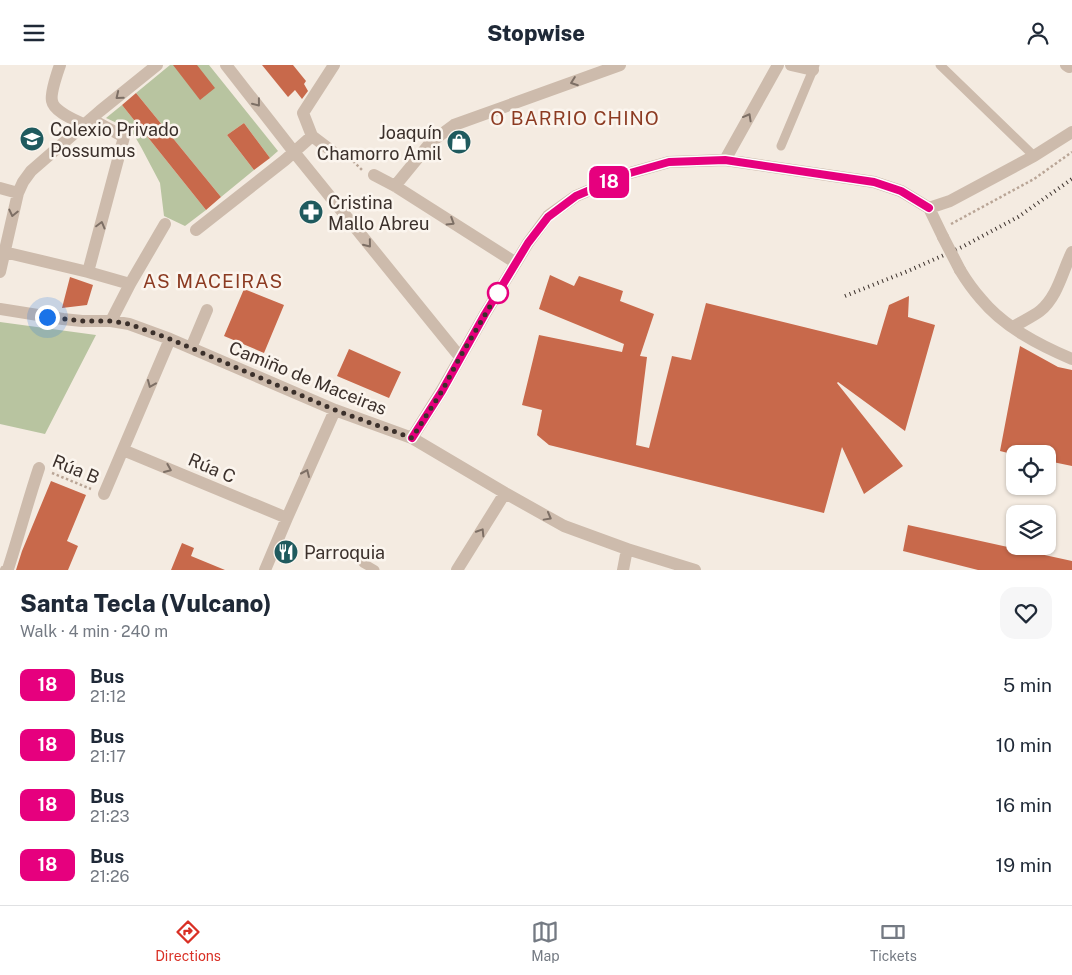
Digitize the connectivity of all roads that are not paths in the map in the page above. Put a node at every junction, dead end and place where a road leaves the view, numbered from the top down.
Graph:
1 (60, 65) edge
2 (157, 65) edge
3 (226, 65) edge
4 (334, 65) edge
5 (620, 65) edge
6 (778, 65) edge
7 (791, 65) edge
8 (940, 65) edge
9 (814, 68) edge
10 (88, 122) junction
11 (1072, 132) edge
12 (312, 136) junction
13 (781, 146) dead end
14 (294, 152) junction
15 (333, 153) road end
16 (1034, 156) junction
17 (725, 160) junction
18 (374, 175) road end
19 (395, 186) junction
20 (0, 188) edge
21 (18, 193) junction
22 (929, 208) junction
23 (165, 224) dead end
24 (196, 229) dead end
25 (4, 252) junction
26 (1072, 252) edge
27 (516, 263) junction
28 (0, 272) edge
29 (88, 272) junction
30 (130, 285) junction
31 (0, 309) edge
32 (207, 310) dead end
33 (111, 321) junction
34 (1013, 327) junction
35 (170, 339) junction
36 (191, 348) junction
37 (460, 357) junction
38 (1072, 359) edge
39 (335, 410) junction
40 (412, 438) junction
41 (123, 450) junction
42 (39, 468) road end
43 (506, 493) junction
44 (104, 494) road end
45 (287, 518) junction
46 (627, 549) junction
47 (363, 563) dead end
48 (6, 570) edge
49 (265, 570) edge
50 (374, 570) edge
51 (457, 570) edge
52 (623, 570) edge
53 (695, 570) edge

1 - 10 street
2 -> 10 street
3 -> 14 street
4 - 12 street
5 -> 19 street
17 -> 6 street
7 - 9 street
8 - 16 lane
9 - 13 lane
10 - 21 street
29 -> 10 street
11 - 16 street
12 - 14 street
12 - 15 street
14 - 24 street
14 -> 37 street
16 - 22 street
17 - 22 street
17 - 27 street
18 - 19 street
19 -> 27 street
20 - 21 street
21 -> 25 street
22 - 34 street, bridge
23 - 30 street
25 - 28 street
25 - 29 street
26 - 34 street
27 - 37 street
29 - 30 street
30 - 33 street
31 - 33 street, Camiño de Maceiras
32 - 36 street
33 - 35 street, Camiño de Maceiras
34 - 38 street
35 - 36 street, Camiño de Maceiras
35 -> 41 street
36 - 39 street, Camiño de Maceiras
37 - 40 street
39 - 40 street, Camiño de Maceiras
45 -> 39 street
40 - 43 street, Camiño de Maceiras
41 - 44 street
41 -> 45 street, Rúa C
42 - 48 street
43 -> 46 street, Camiño de Maceiras
51 -> 43 street
45 - 49 street
46 - 52 street
46 - 53 street, Camiño de Maceiras
47 - 50 lane

